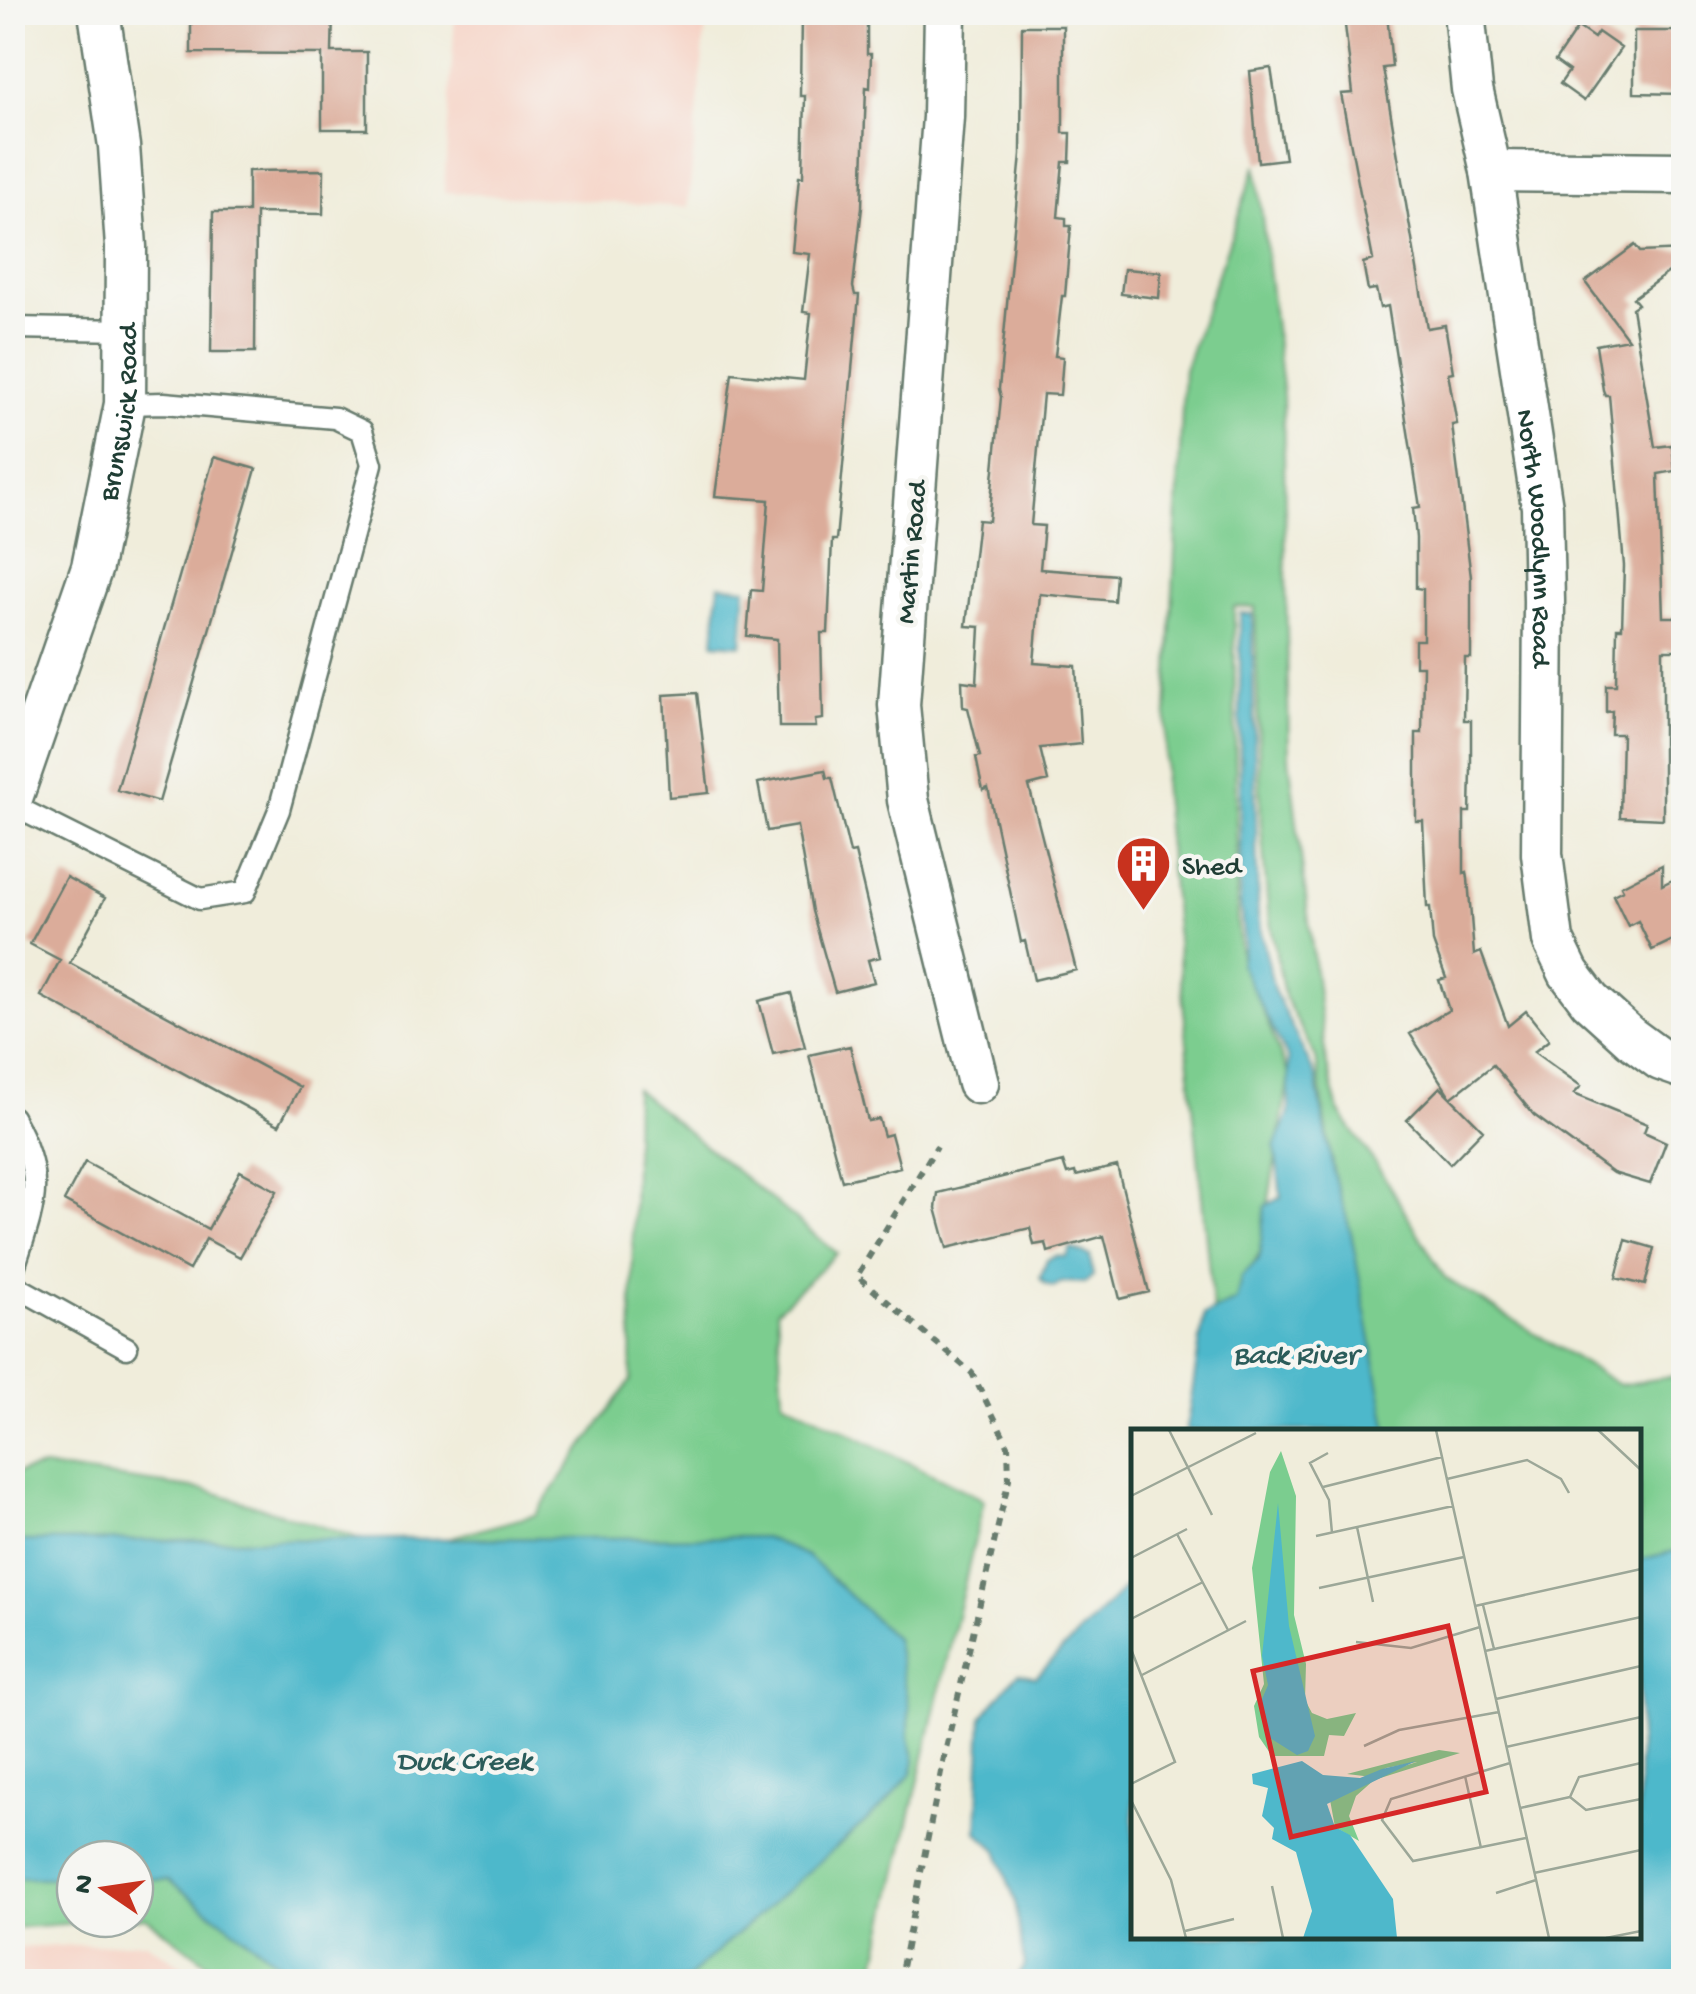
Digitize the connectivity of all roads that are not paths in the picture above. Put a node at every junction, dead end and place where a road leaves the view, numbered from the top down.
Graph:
1 (99, 12) edge
2 (944, 12) edge
3 (1464, 12) edge
4 (1491, 171) junction
5 (1684, 173) edge
6 (12, 328) edge
7 (127, 330) junction
8 (125, 404) junction
9 (13, 795) edge
10 (1684, 1068) edge
11 (978, 1084) dead end
12 (12, 1117) edge
13 (12, 1274) edge
14 (12, 1284) edge
15 (128, 1348) dead end

1 - 7 street, Brunswick Road
2 - 11 street, Martin Road
3 - 4 street, North Woodlynn Road
4 - 5 street
4 - 10 street, North Woodlynn Road
6 - 7 lane
7 - 8 street, Brunswick Road
8 - 9 street, Brunswick Road
8 - 9 lane
12 - 13 lane
14 - 15 lane

